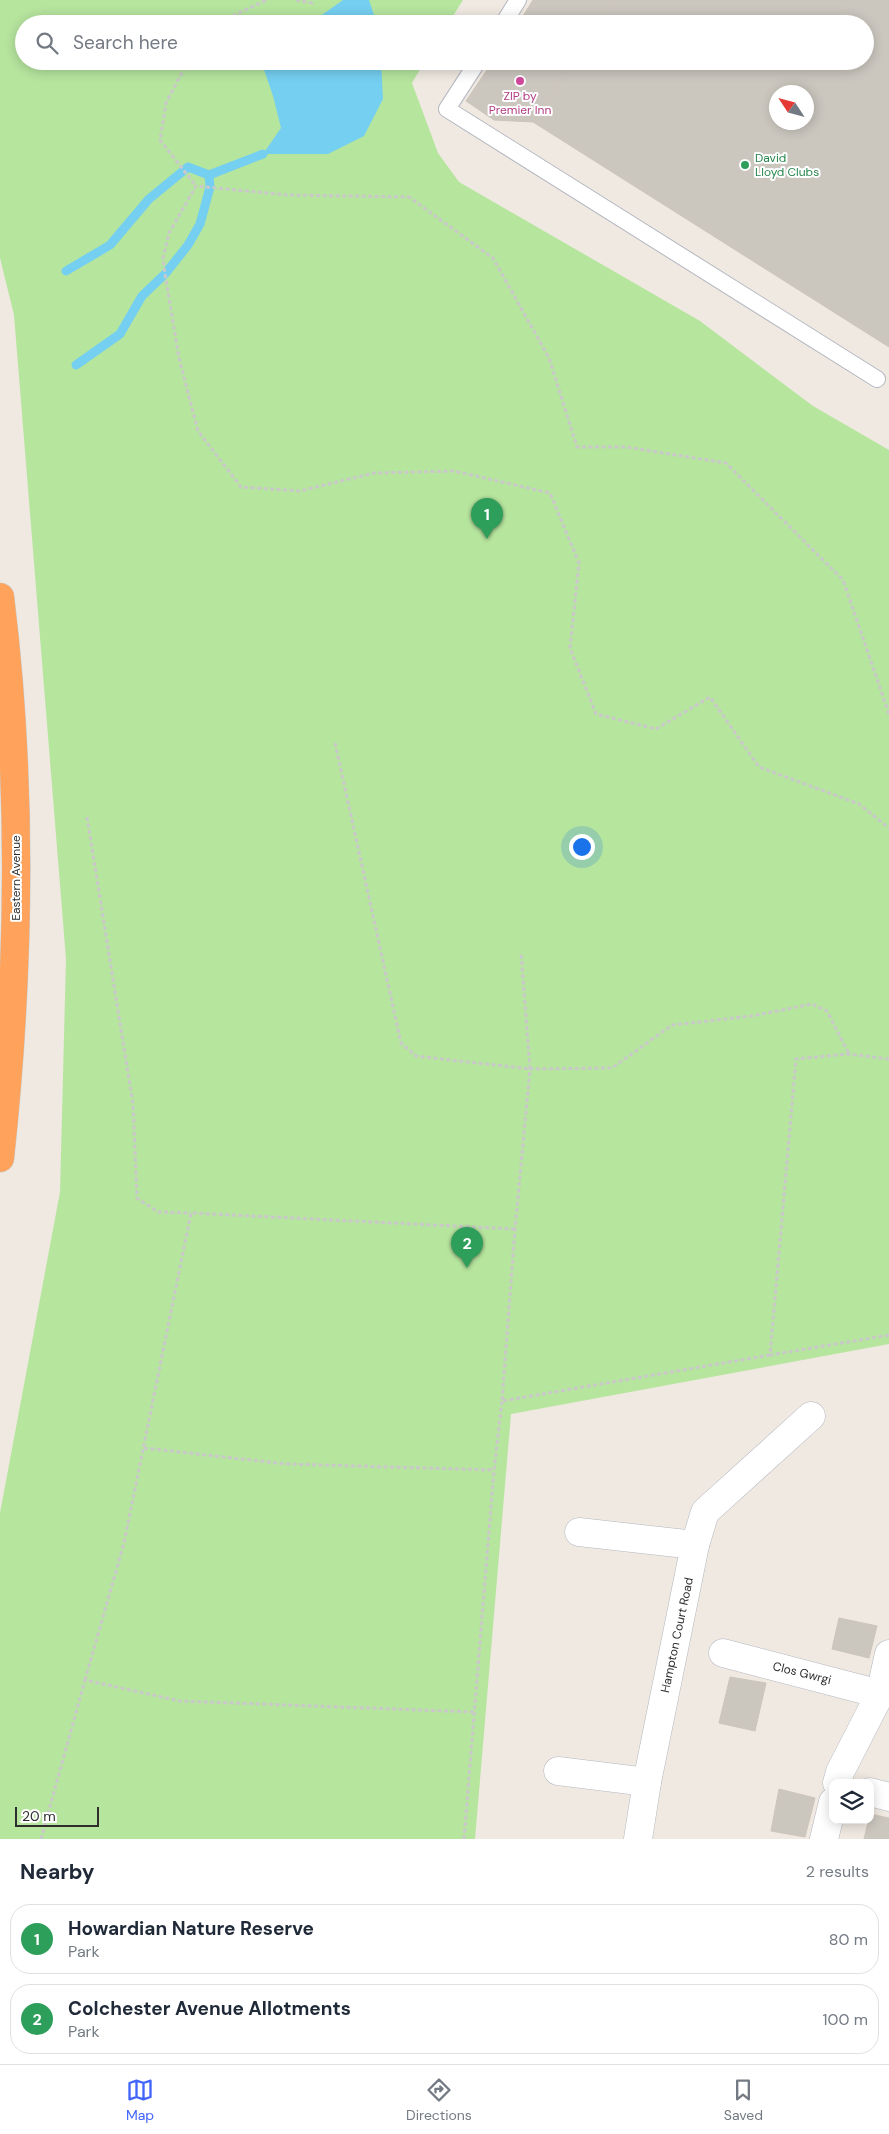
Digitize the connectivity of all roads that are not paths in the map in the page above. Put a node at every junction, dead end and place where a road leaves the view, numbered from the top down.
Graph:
1 (518, 0) edge
2 (508, 15) edge
3 (472, 70) edge
4 (877, 379) dead end
5 (0, 597) edge
6 (0, 1158) edge
7 (812, 1416) dead end
8 (579, 1532) dead end
9 (695, 1545) junction
10 (723, 1653) dead end
11 (889, 1654) edge
12 (880, 1694) junction
13 (558, 1771) dead end
14 (838, 1779) edge
15 (647, 1782) junction
16 (874, 1793) edge
17 (889, 1797) edge
18 (829, 1818) edge
19 (638, 1839) edge
20 (824, 1839) edge

1 - 2 lane
3 - 4 lane
5 - 6 highway, Eastern Avenue
7 - 9 street, Hampton Court Road
8 - 9 street
9 - 15 street, Hampton Court Road
10 - 12 street, Clos Gwrgi
11 - 12 street
12 - 14 street
13 - 15 street
15 - 19 street, Hampton Court Road
16 - 17 street
18 - 20 street

